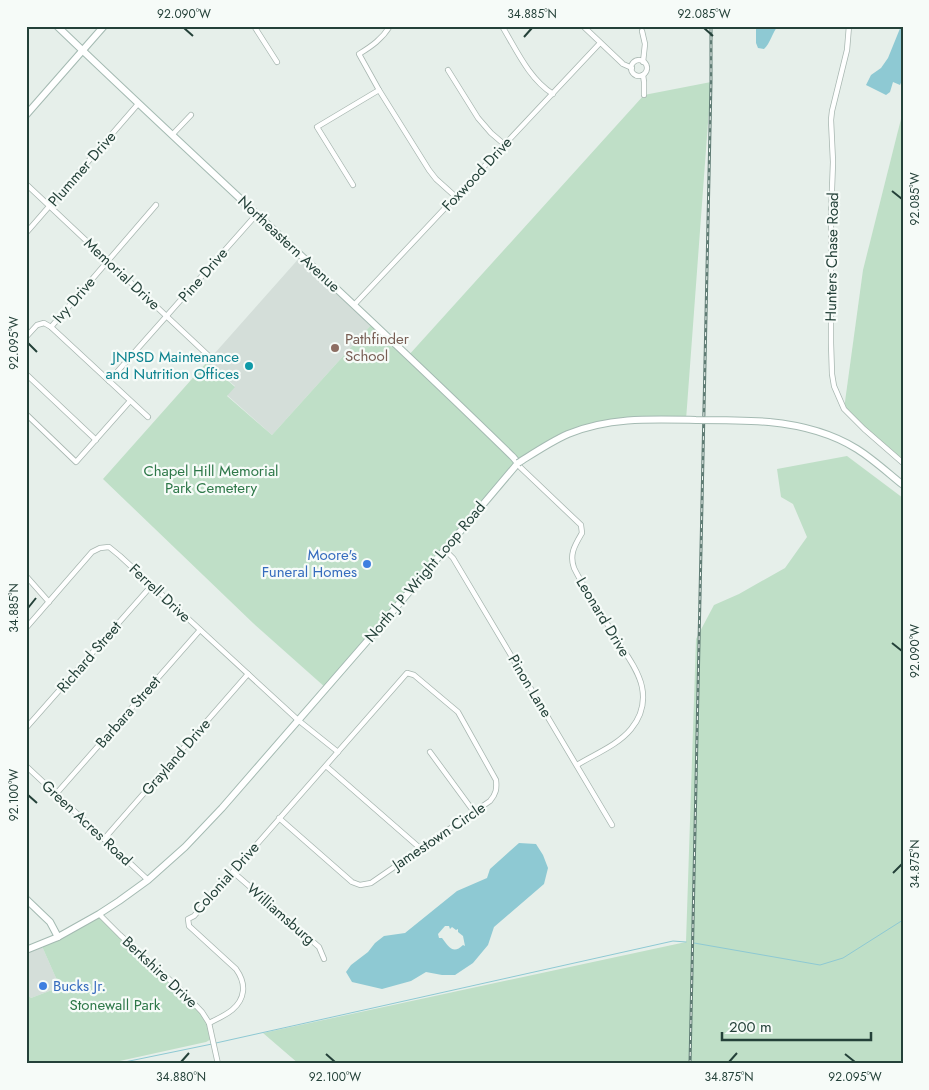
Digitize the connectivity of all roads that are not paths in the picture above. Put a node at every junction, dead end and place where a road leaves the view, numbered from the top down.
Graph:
1 (58, 26) edge
2 (104, 26) edge
3 (254, 26) edge
4 (390, 26) edge
5 (502, 26) edge
6 (583, 26) edge
7 (849, 26) edge
8 (642, 31) dead end
9 (600, 43) junction
10 (82, 50) junction
11 (277, 62) dead end
12 (643, 62) junction
13 (632, 68) junction
14 (448, 70) dead end
15 (643, 75) junction
16 (379, 90) junction
17 (553, 94) junction
18 (644, 96) dead end
19 (138, 104) junction
20 (26, 115) edge
21 (191, 116) dead end
22 (172, 135) junction
23 (505, 145) junction
24 (26, 184) edge
25 (353, 185) dead end
26 (456, 196) junction
27 (156, 205) dead end
28 (50, 206) junction
29 (256, 215) junction
30 (26, 234) edge
31 (108, 261) junction
32 (354, 305) junction
33 (167, 316) junction
34 (51, 327) junction
35 (26, 337) edge
36 (219, 358) dead end
37 (26, 374) edge
38 (109, 381) junction
39 (130, 401) junction
40 (26, 414) edge
41 (148, 418) dead end
42 (96, 440) junction
43 (903, 462) edge
44 (518, 464) junction
45 (903, 485) edge
46 (444, 550) junction
47 (26, 576) edge
48 (152, 585) junction
49 (49, 602) junction
50 (26, 628) edge
51 (200, 630) junction
52 (407, 673) joint
53 (248, 674) junction
54 (298, 720) junction
55 (26, 728) edge
56 (338, 752) junction
57 (430, 752) dead end
58 (577, 765) junction
59 (26, 766) edge
60 (326, 766) junction
61 (56, 794) junction
62 (474, 812) junction
63 (279, 818) junction
64 (612, 824) dead end
65 (104, 840) junction
66 (421, 848) junction
67 (233, 872) junction
68 (148, 880) junction
69 (26, 900) edge
70 (99, 914) junction
71 (58, 937) junction
72 (26, 950) edge
73 (324, 959) dead end
74 (209, 1023) junction
75 (218, 1064) edge

1 - 10 main road, Northeastern Avenue
2 - 10 main road
3 - 11 street
4 - 16 street
5 - 17 street
6 - 9 street
7 - 43 street, Hunters Chase Road
8 - 12 street
9 - 13 street
9 - 17 street, Foxwood Drive
10 - 19 main road, Northeastern Avenue
10 - 20 main road
12 - 13 street
12 - 15 street
13 - 15 street
14 - 23 street
15 - 18 street
16 - 25 street
16 - 26 street
17 - 23 street, Foxwood Drive
19 - 22 main road, Northeastern Avenue
19 - 28 street, Plummer Drive
21 - 22 street
22 - 29 main road, Northeastern Avenue
23 - 26 street, Foxwood Drive
24 - 28 street, Memorial Drive
26 - 32 street, Foxwood Drive
27 - 31 street, Ivy Drive
28 - 30 street, Plummer Drive
28 - 31 street, Memorial Drive
29 - 32 main road, Northeastern Avenue
29 - 33 street, Pine Drive
31 - 33 street, Memorial Drive
31 - 34 street, Ivy Drive
32 - 44 main road, Northeastern Avenue
33 - 36 street, Memorial Drive
33 - 38 street, Pine Drive
34 - 35 street, Ivy Drive
34 - 38 street, Ivy Drive
37 - 42 street
38 - 39 street
39 - 41 street
39 - 42 street
40 - 42 street
44 - 45 main road, North J P Wright Loop Road, bridge
44 - 46 main road, North J P Wright Loop Road
44 - 58 street, Leonard Drive
46 - 54 main road, North J P Wright Loop Road
46 - 58 street, Pinon Lane
47 - 49 street
48 - 49 street, Ferrell Drive
48 - 51 street, Ferrell Drive
48 - 55 street, Richard Street
49 - 50 street, Ferrell Drive
51 - 53 street, Ferrell Drive
51 - 61 street, Barbara Street
52 - 56 street, Colonial Drive
52 - 62 street, Jamestown Circle
53 - 54 street, Ferrell Drive
53 - 65 street, Grayland Drive
54 - 56 street
54 - 68 main road, North J P Wright Loop Road
56 - 60 street, Colonial Drive
57 - 62 street
58 - 64 street, Pinon Lane
59 - 61 street, Green Acres Road
60 - 63 street, Colonial Drive
60 - 66 street
61 - 65 street, Green Acres Road
62 - 66 street, Jamestown Circle
63 - 66 street, Jamestown Circle
63 - 67 street, Colonial Drive
65 - 68 street, Green Acres Road
67 - 73 street, Williamsburg
67 - 74 street, Colonial Drive
68 - 70 main road, North J P Wright Loop Road
69 - 71 main road
70 - 71 main road, North J P Wright Loop Road
70 - 74 street, Berkshire Drive
71 - 72 main road, North J P Wright Loop Road
74 - 75 street, Berkshire Drive

